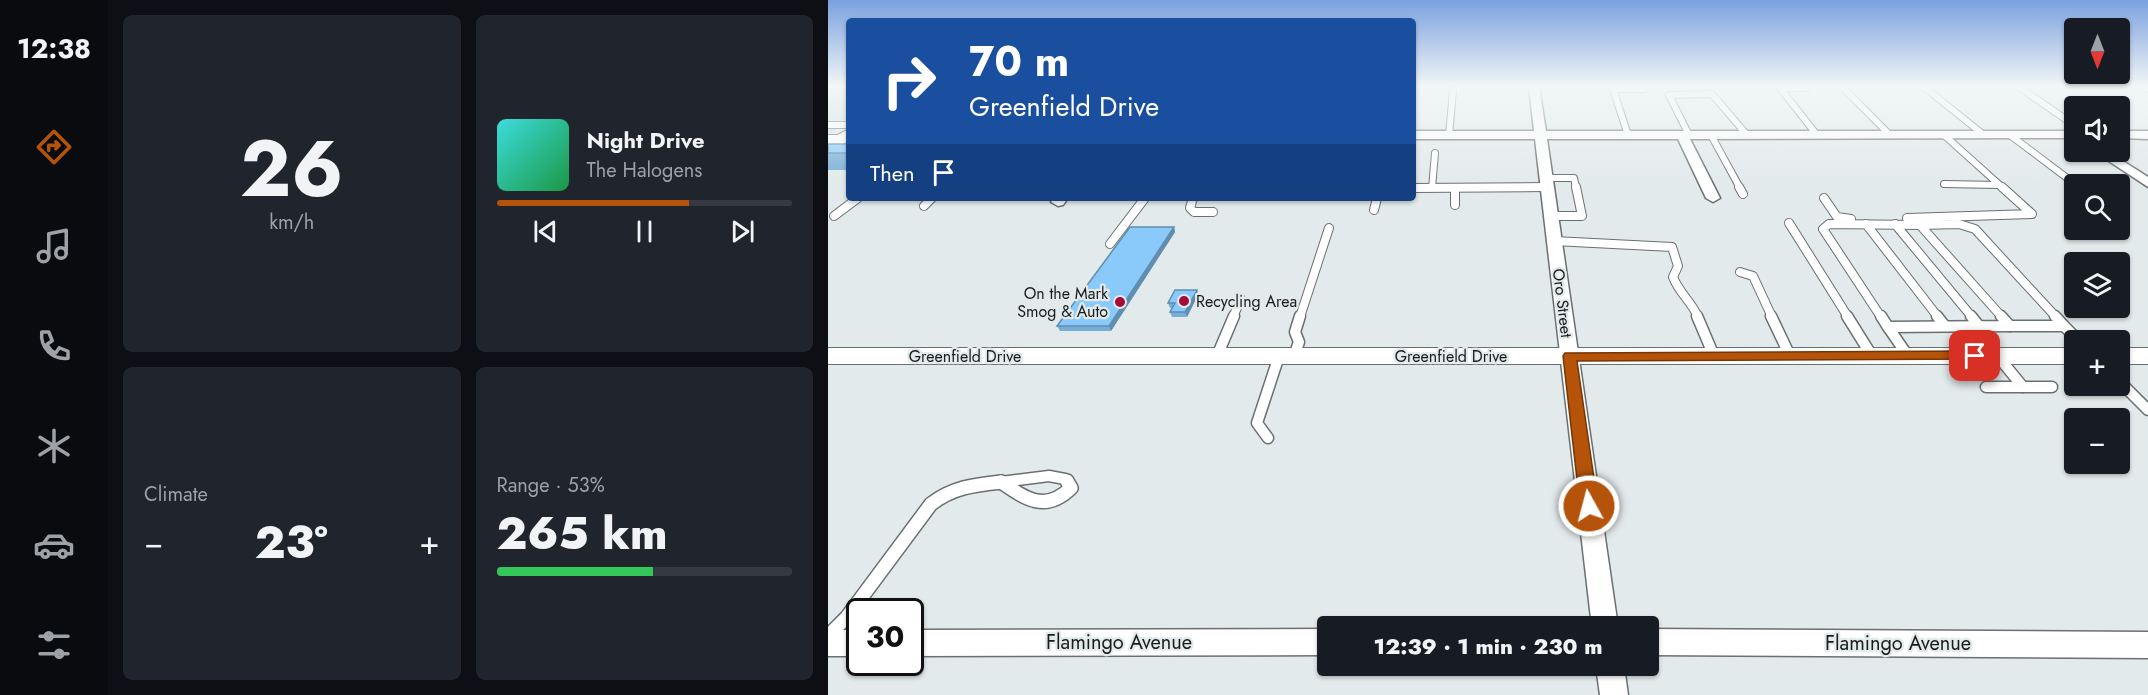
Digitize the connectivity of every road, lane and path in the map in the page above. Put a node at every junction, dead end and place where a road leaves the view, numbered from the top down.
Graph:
1 (1450, 119) edge
2 (1538, 119) edge
3 (1623, 119) edge
4 (1679, 119) edge
5 (1734, 119) edge
6 (1805, 119) edge
7 (1874, 119) edge
8 (1965, 119) edge
9 (828, 125) edge
10 (1416, 135) edge
11 (1449, 135) junction
12 (1540, 135) junction
13 (1628, 135) junction
14 (1685, 135) junction
15 (1711, 135) junction
16 (1748, 135) junction
17 (1818, 135) junction
18 (1890, 135) junction
19 (1944, 135) junction
20 (1984, 135) junction
21 (2010, 135) junction
22 (2064, 135) edge
23 (2130, 135) edge
24 (2146, 136) edge
25 (838, 140) edge
26 (1435, 153) dead end
27 (2116, 162) edge
28 (2064, 176) edge
29 (1547, 183) junction
30 (2148, 183) edge
31 (1944, 184) dead end
32 (1999, 185) junction
33 (1416, 188) edge
34 (1432, 188) junction
35 (1455, 188) junction
36 (1743, 194) dead end
37 (1713, 198) dead end
38 (1824, 198) dead end
39 (854, 201) edge
40 (929, 201) edge
41 (1143, 201) edge
42 (1192, 201) edge
43 (1376, 201) edge
44 (1455, 205) dead end
45 (924, 206) dead end
46 (1374, 210) dead end
47 (1213, 212) dead end
48 (834, 216) dead end
49 (1551, 216) junction
50 (1789, 223) dead end
51 (1866, 224) junction
52 (1895, 225) junction
53 (1920, 225) junction
54 (1329, 228) dead end
55 (1554, 241) junction
56 (1110, 244) dead end
57 (1740, 272) dead end
58 (1241, 299) dead end
59 (1944, 326) junction
60 (1976, 326) junction
61 (2010, 326) junction
62 (2064, 326) junction
63 (1888, 327) junction
64 (2068, 330) edge
65 (828, 356) edge
66 (1217, 356) junction
67 (1287, 356) junction
68 (1569, 356) junction
69 (1714, 356) junction
70 (1790, 356) junction
71 (1872, 356) junction
72 (1908, 356) junction
73 (1997, 356) junction
74 (2064, 356) edge
75 (2130, 356) edge
76 (2148, 356) edge
77 (1986, 387) dead end
78 (2023, 387) junction
79 (2052, 387) dead end
80 (2130, 392) edge
81 (2148, 410) edge
82 (1268, 438) dead end
83 (1000, 482) junction
84 (1604, 616) edge
85 (828, 636) edge
86 (1317, 642) edge
87 (1659, 642) edge
88 (828, 643) edge
89 (846, 643) edge
90 (924, 643) edge
91 (2148, 645) edge
92 (1611, 676) edge
93 (1614, 695) edge

1 - 11 lane
2 - 12 street, Oro Street
3 - 13 lane
4 - 14 lane
5 - 16 lane
6 - 17 lane
7 - 18 lane
8 - 20 lane
9 - 25 lane
10 - 11 street
11 - 12 street
12 - 13 street
12 - 29 street, Oro Street
13 - 14 street
14 - 15 street
14 - 37 street
15 - 16 street
15 - 36 lane
16 - 17 street
17 - 18 street
18 - 19 street
19 - 20 street
19 - 32 lane
20 - 21 street
21 - 22 street
21 - 28 lane
23 - 24 street
26 - 34 lane
27 - 30 street
29 - 35 lane
29 - 49 street, Oro Street
29 - 49 lane
31 - 32 lane
32 - 38 lane
33 - 34 lane
34 - 35 lane
35 - 44 lane
39 - 48 lane
40 - 45 lane
41 - 56 lane
42 - 47 lane
43 - 46 lane
49 - 55 street, Oro Street
50 - 71 lane
51 - 52 lane
51 - 59 lane
51 - 63 lane
52 - 53 lane
52 - 60 lane
53 - 61 lane
53 - 62 lane
54 - 67 lane
55 - 68 street, Oro Street
55 - 69 lane
57 - 70 lane
58 - 66 lane
59 - 60 lane
59 - 63 lane
60 - 61 lane
60 - 73 lane
61 - 62 lane
62 - 64 lane
63 - 72 lane
65 - 66 main road, Greenfield Drive
66 - 67 main road, Greenfield Drive
67 - 68 main road, Greenfield Drive
67 - 82 lane
68 - 69 main road, Greenfield Drive
68 - 84 street, Oro Street
69 - 70 main road, Greenfield Drive
70 - 71 main road, Greenfield Drive
71 - 72 main road, Greenfield Drive
72 - 73 main road, Greenfield Drive
73 - 74 main road, Greenfield Drive
73 - 78 lane
75 - 76 main road
77 - 78 lane
78 - 79 lane
80 - 81 lane
83 - 83 lane
83 - 85 lane
86 - 90 street, Flamingo Avenue
87 - 91 street, Flamingo Avenue
88 - 89 street
92 - 93 street

